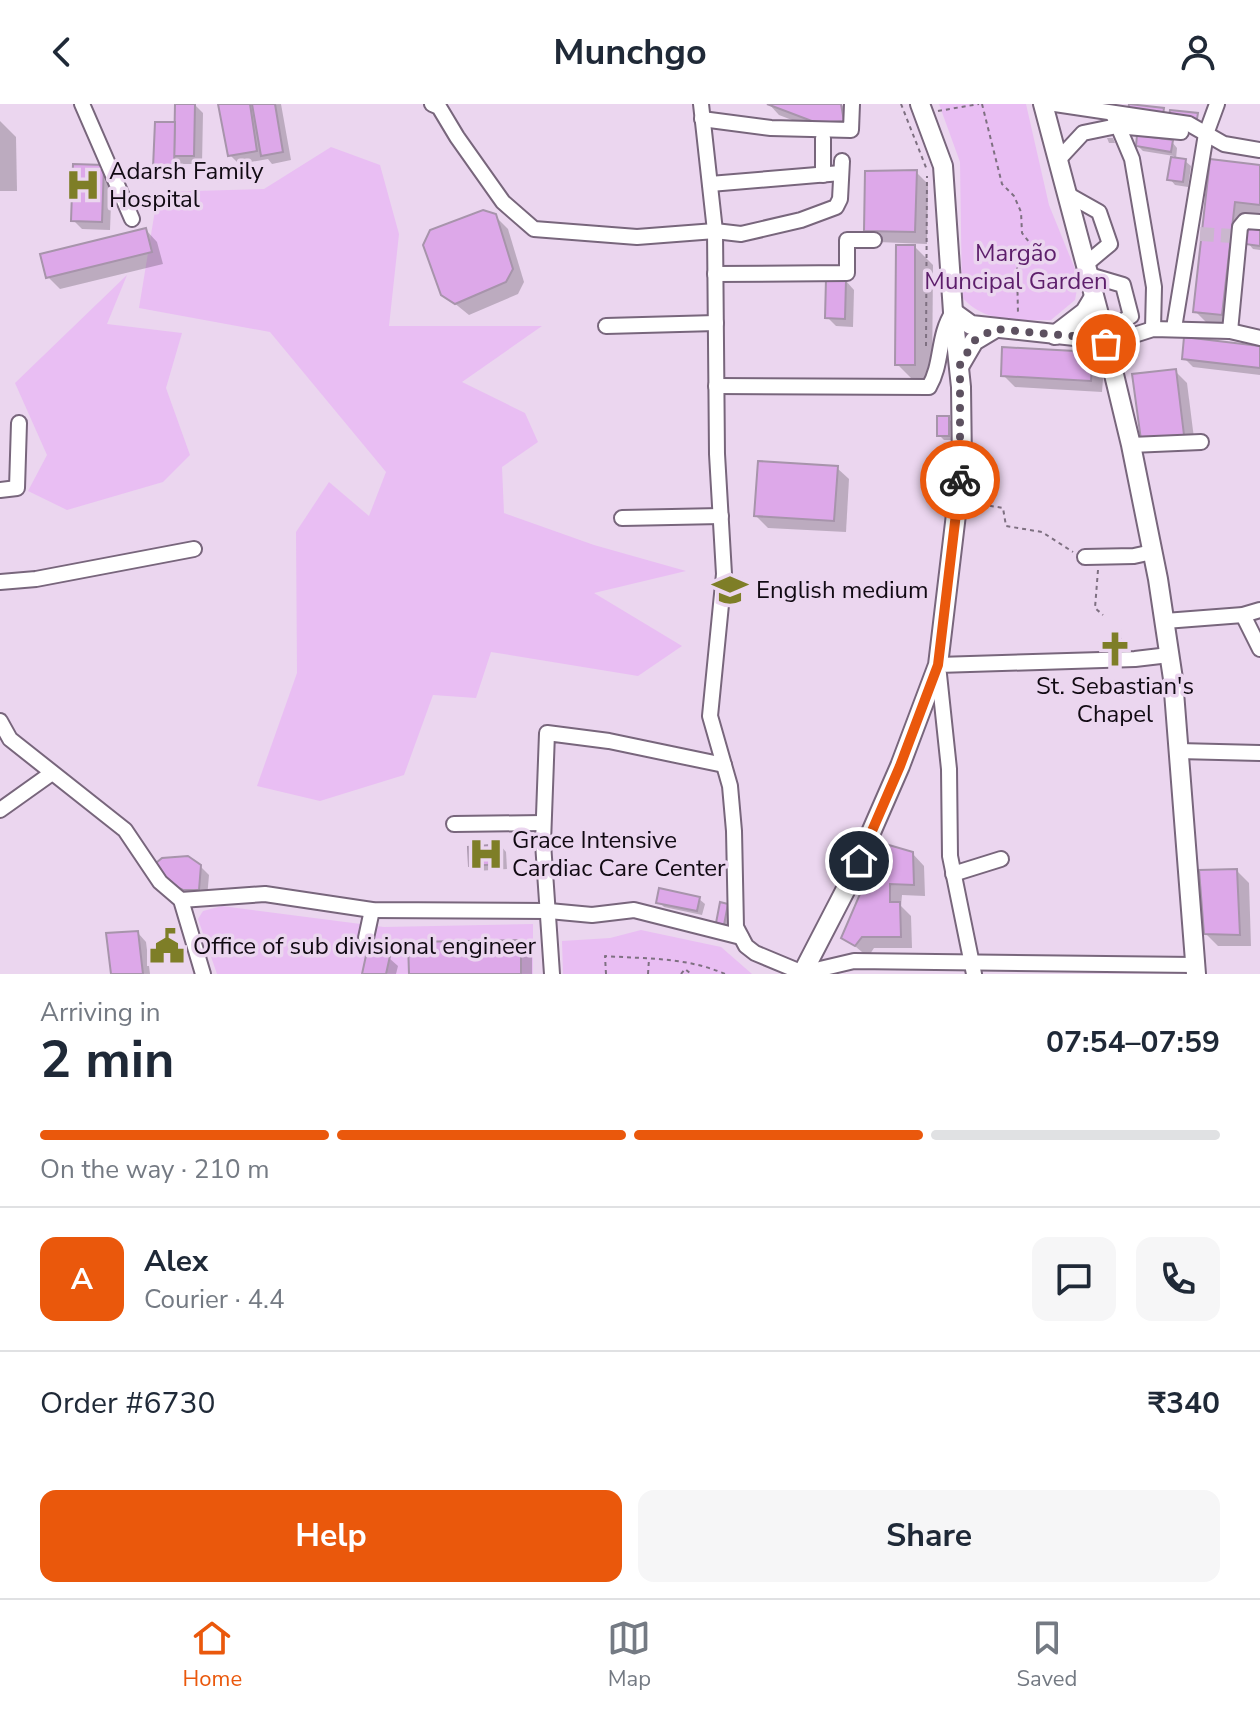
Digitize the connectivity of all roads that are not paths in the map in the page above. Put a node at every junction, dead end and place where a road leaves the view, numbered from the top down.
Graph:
1 (82, 104) edge
2 (432, 104) edge
3 (852, 104) edge
4 (1043, 104) edge
5 (1055, 104) edge
6 (1217, 104) edge
7 (923, 110) edge
8 (702, 112) edge
9 (1115, 120) junction
10 (1206, 134) junction
11 (823, 138) dead end
12 (1260, 150) edge
13 (1058, 160) junction
14 (823, 175) junction
15 (710, 184) junction
16 (1067, 194) junction
17 (132, 219) dead end
18 (1260, 222) edge
19 (715, 231) junction
20 (874, 240) dead end
21 (1087, 269) junction
22 (715, 274) junction
23 (1094, 297) junction
24 (953, 312) junction
25 (716, 323) junction
26 (606, 326) dead end
27 (1174, 328) junction
28 (994, 329) junction
29 (1153, 329) junction
30 (1230, 331) junction
31 (1055, 335) junction
32 (1260, 338) edge
33 (1105, 339) junction
34 (960, 365) junction
35 (716, 386) junction
36 (19, 423) dead end
37 (1201, 442) dead end
38 (1131, 445) junction
39 (0, 490) edge
40 (721, 516) junction
41 (622, 518) dead end
42 (194, 549) dead end
43 (1152, 552) junction
44 (1092, 557) road end
45 (0, 582) edge
46 (1260, 610) edge
47 (1243, 615) junction
48 (1165, 621) junction
49 (1260, 649) edge
50 (1169, 655) junction
51 (938, 665) junction
52 (0, 721) edge
53 (1178, 751) junction
54 (1260, 753) edge
55 (724, 765) junction
56 (52, 773) junction
57 (0, 810) edge
58 (543, 823) junction
59 (454, 824) dead end
60 (1001, 859) dead end
61 (953, 874) junction
62 (181, 900) junction
63 (372, 910) junction
64 (549, 911) junction
65 (741, 937) junction
66 (366, 938) dead end
67 (884, 968) edge
68 (917, 968) edge
69 (938, 969) edge
70 (973, 969) edge
71 (1196, 969) edge
72 (809, 973) edge
73 (203, 974) edge
74 (552, 974) edge

1 - 17 street
2 - 19 street
3 - 8 street
4 - 13 main road
5 - 9 street
6 - 10 street
7 - 24 main road
8 - 15 street
9 - 10 street
9 - 13 street
9 - 29 street
10 - 12 street
10 - 27 street
11 - 14 street
13 - 16 main road
14 - 15 street
14 - 19 street
15 - 19 street
16 - 21 main road
16 - 21 street
18 - 30 street
19 - 22 street
20 - 22 street
21 - 23 main road
21 - 33 street
22 - 25 street
23 - 31 main road
23 - 33 main road
24 - 28 main road
24 - 34 main road
24 - 35 street
25 - 26 street
25 - 35 street
27 - 29 street
27 - 30 street
28 - 31 main road
28 - 34 main road
29 - 33 street
30 - 32 street
31 - 33 main road
33 - 38 main road
34 - 51 main road
35 - 40 street
36 - 39 street
37 - 38 street
38 - 43 main road
40 - 41 street
40 - 55 street
42 - 45 street
43 - 44 street
43 - 48 main road
46 - 47 street
47 - 48 street
47 - 49 street
48 - 50 main road
50 - 51 street
50 - 53 main road
51 - 61 street
51 - 72 main road
52 - 56 street
53 - 54 street
53 - 71 main road
55 - 58 street
55 - 65 street
56 - 57 street
56 - 62 street
58 - 59 street
58 - 64 street
60 - 61 street
61 - 70 street
62 - 63 street
62 - 73 street
63 - 64 street
63 - 66 street
64 - 65 street
64 - 74 street
65 - 72 street
67 - 68 street
67 - 72 street
68 - 69 street
69 - 70 street
70 - 71 street

